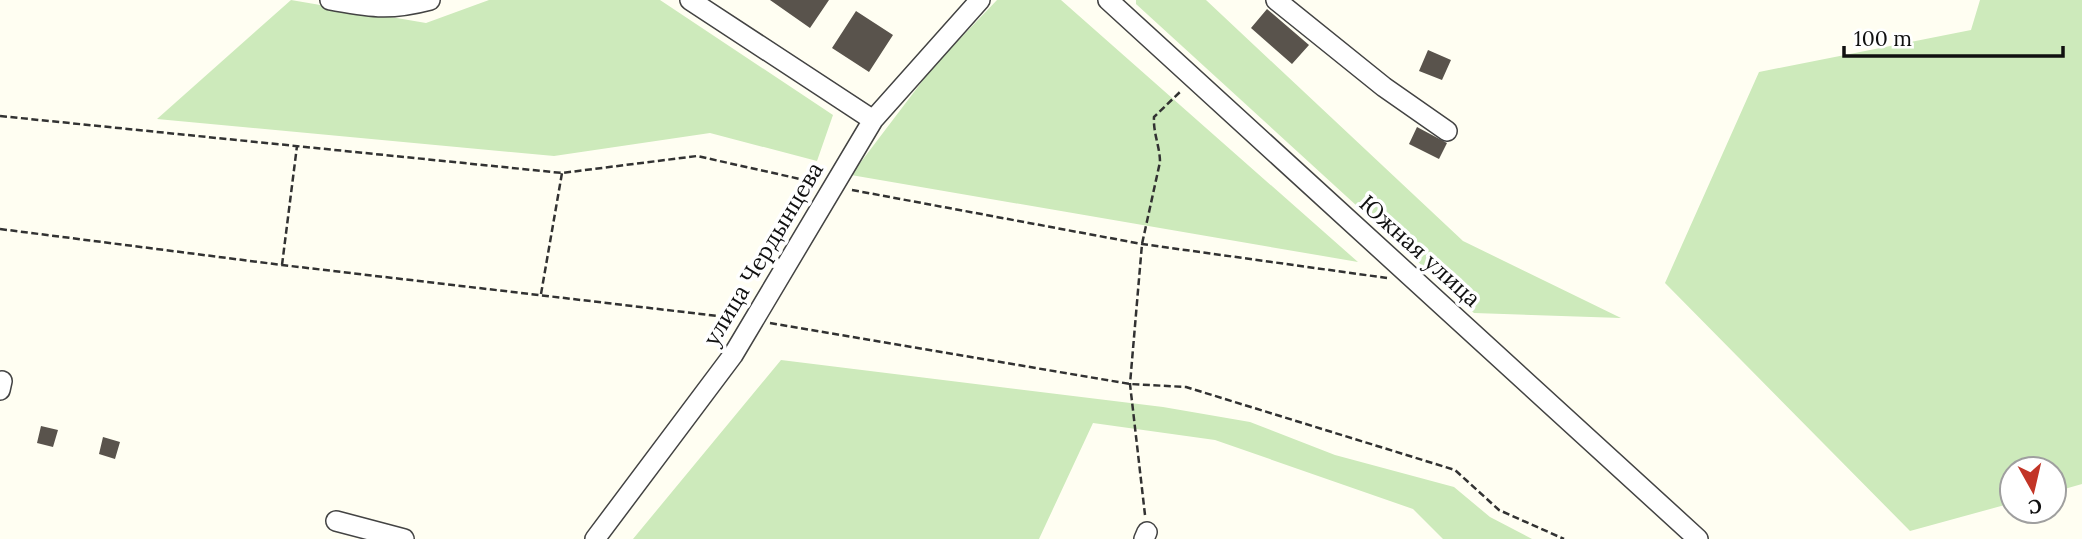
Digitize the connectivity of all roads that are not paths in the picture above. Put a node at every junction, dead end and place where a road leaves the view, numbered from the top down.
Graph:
1 (330, 0) edge
2 (430, 0) edge
3 (690, 0) edge
4 (980, 0) edge
5 (1276, 0) edge
6 (1112, 1) edge
7 (873, 120) junction
8 (1447, 131) dead end
9 (336, 521) dead end
10 (404, 539) edge
11 (595, 539) edge
12 (1698, 539) edge

1 - 2 street
3 - 7 street
4 - 7 street, улица Чердынцева
5 - 8 street
6 - 12 street, Южная улица
7 - 11 street, улица Чердынцева
9 - 10 street

